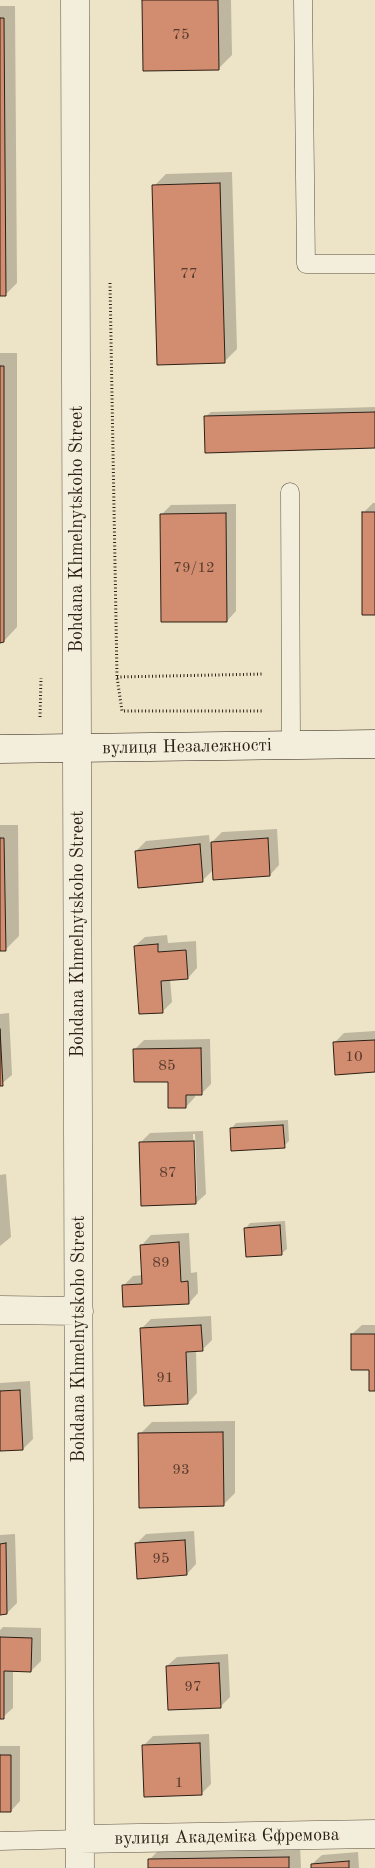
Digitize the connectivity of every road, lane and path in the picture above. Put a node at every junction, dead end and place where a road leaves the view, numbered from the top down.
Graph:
1 (75, 0) edge
2 (303, 0) edge
3 (375, 264) edge
4 (110, 278) dead end
5 (290, 492) dead end
6 (291, 674) junction
7 (117, 676) junction
8 (41, 678) dead end
9 (291, 711) junction
10 (40, 718) dead end
11 (375, 744) edge
12 (291, 745) junction
13 (0, 749) edge
14 (78, 749) junction
15 (0, 1310) edge
16 (79, 1311) junction
17 (375, 1834) edge
18 (80, 1838) junction
19 (0, 1842) edge
20 (80, 1868) edge

1 - 14 street, Bohdana Khmelnytskoho Street
2 - 3 lane
4 - 7 path
5 - 6 lane
6 - 7 path
6 - 9 lane
7 - 9 path
8 - 10 path
9 - 12 lane
11 - 12 street, вулиця Незалежності
12 - 14 street, вулиця Незалежності
13 - 14 street, вулиця Незалежності
14 - 16 street, Bohdana Khmelnytskoho Street
15 - 16 street
16 - 18 street, Bohdana Khmelnytskoho Street
17 - 18 street, вулиця Академіка Єфремова
18 - 19 lane
18 - 20 street, Bohdana Khmelnytskoho Street

